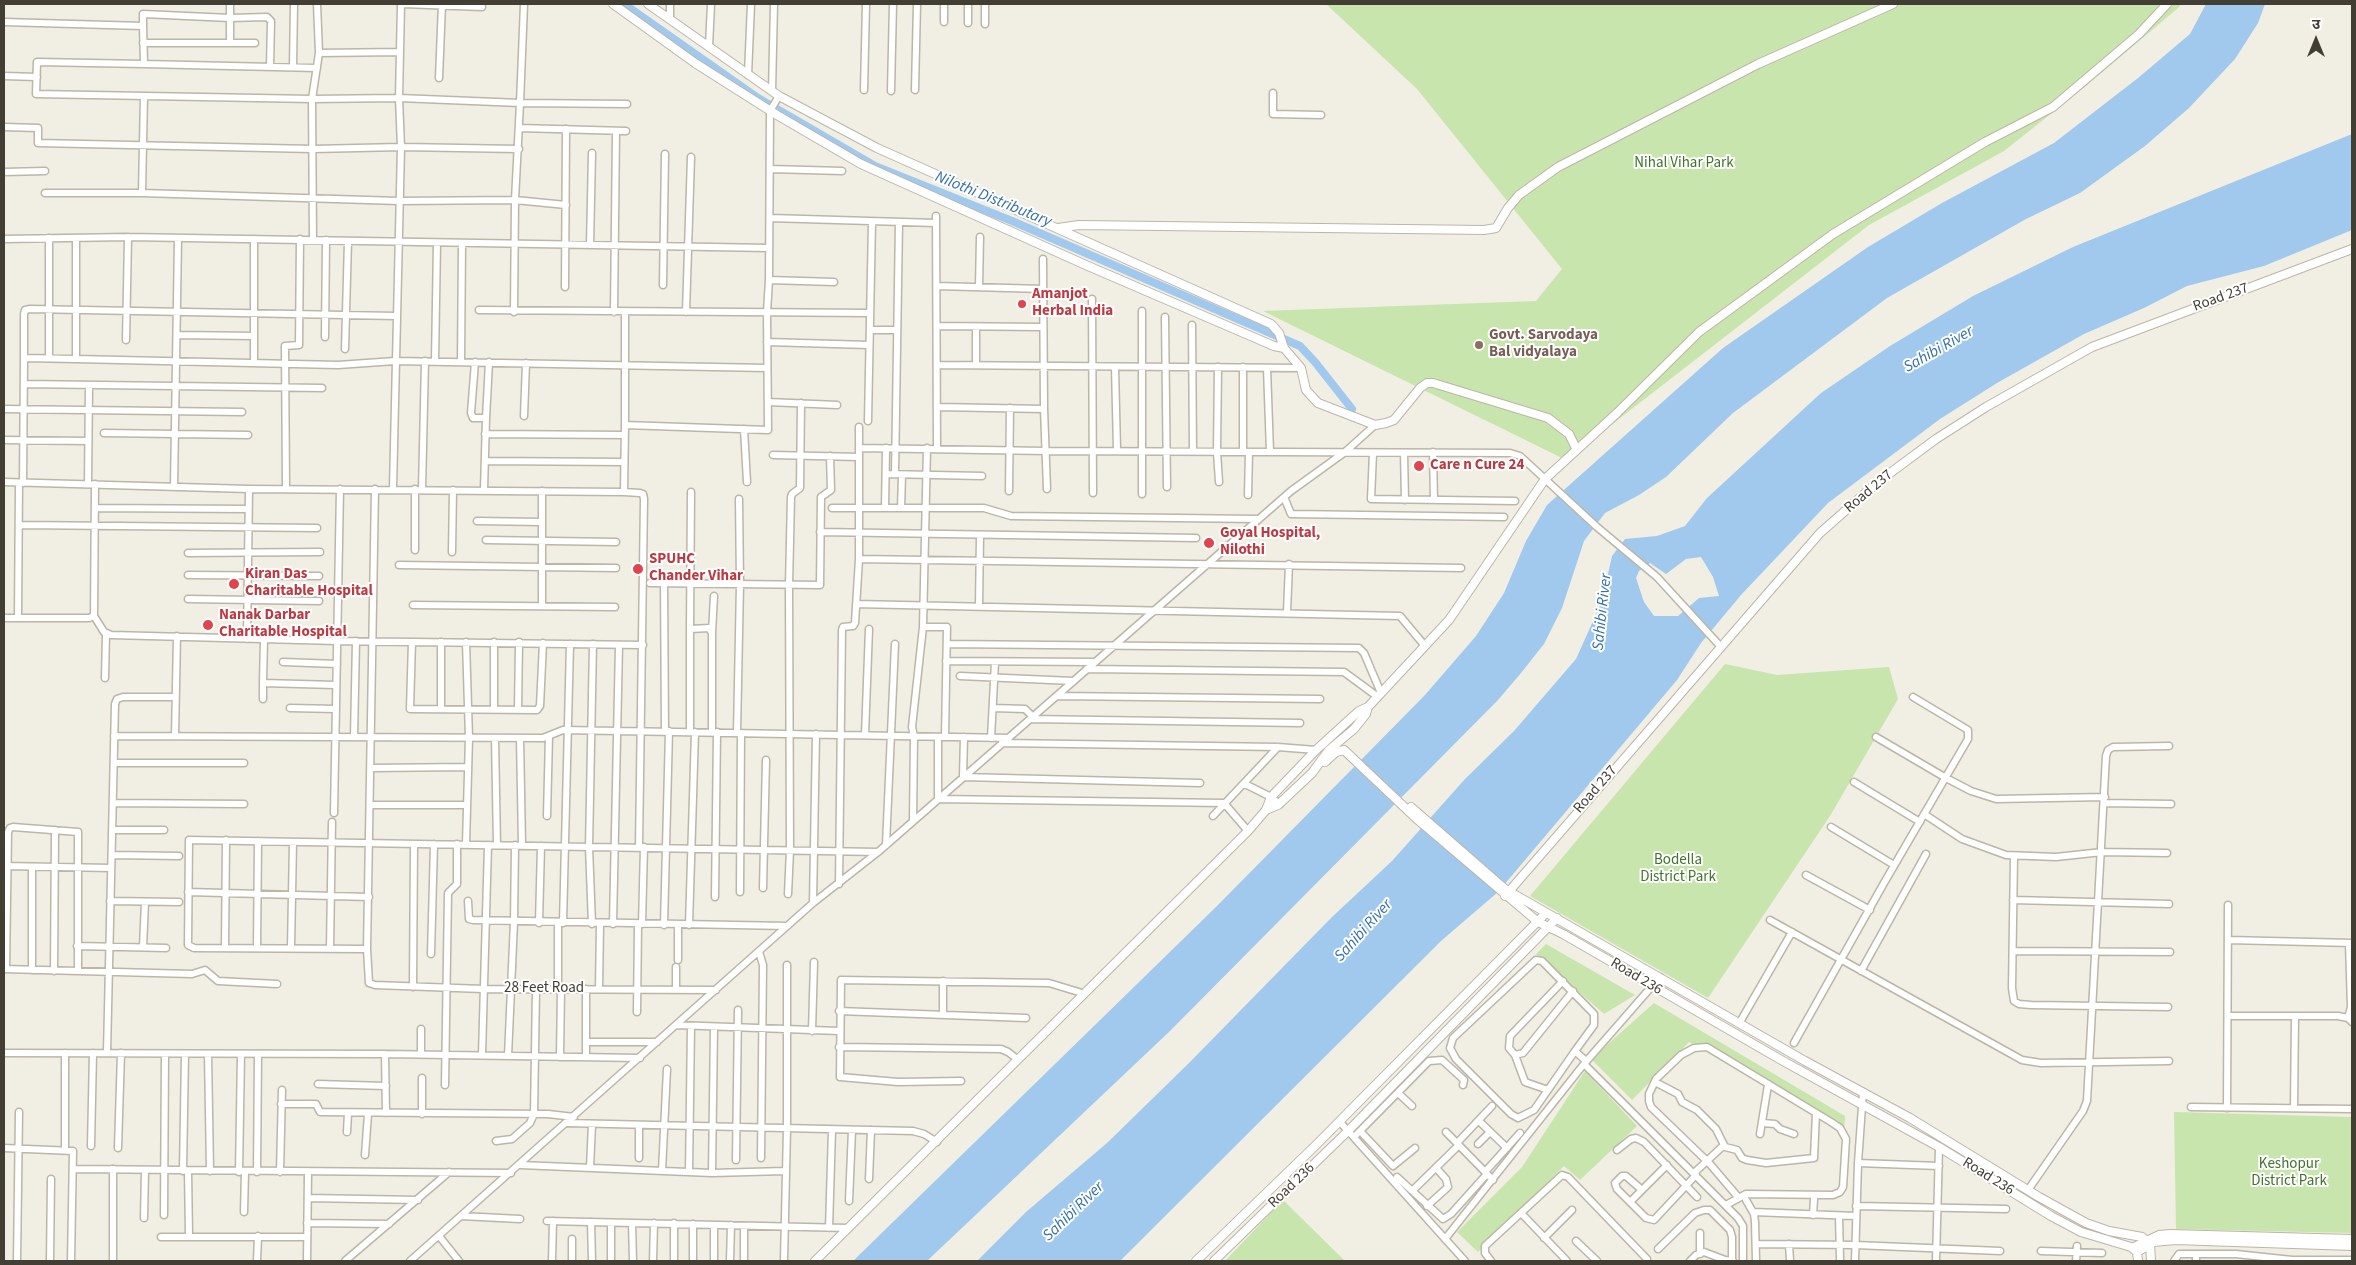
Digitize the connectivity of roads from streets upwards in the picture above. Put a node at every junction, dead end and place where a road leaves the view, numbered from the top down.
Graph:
1 (230, 4) edge
2 (294, 4) edge
3 (317, 4) edge
4 (402, 4) edge
5 (524, 4) edge
6 (613, 4) edge
7 (648, 4) edge
8 (670, 4) edge
9 (711, 4) edge
10 (751, 4) edge
11 (774, 4) edge
12 (866, 4) edge
13 (892, 4) edge
14 (917, 4) edge
15 (944, 4) edge
16 (968, 4) edge
17 (985, 4) edge
18 (1893, 4) edge
19 (2167, 4) edge
20 (442, 5) edge
21 (482, 7) dead end
22 (230, 18) junction
23 (670, 19) junction
24 (4, 22) edge
25 (944, 22) dead end
26 (968, 23) dead end
27 (985, 24) dead end
28 (143, 26) junction
29 (143, 43) junction
30 (230, 43) junction
31 (255, 43) dead end
32 (709, 46) junction
33 (400, 52) junction
34 (319, 53) junction
35 (144, 64) junction
36 (270, 67) junction
37 (293, 67) junction
38 (317, 68) junction
39 (748, 75) junction
40 (4, 76) edge
41 (36, 77) junction
42 (439, 78) dead end
43 (864, 90) dead end
44 (915, 90) dead end
45 (772, 91) junction
46 (890, 91) dead end
47 (1273, 93) dead end
48 (144, 96) junction
49 (399, 98) junction
50 (778, 98) junction
51 (312, 99) junction
52 (520, 102) junction
53 (627, 104) dead end
54 (772, 110) junction
55 (1321, 115) dead end
56 (4, 127) edge
57 (519, 128) junction
58 (566, 129) junction
59 (616, 131) junction
60 (626, 131) dead end
61 (143, 146) junction
62 (401, 147) junction
63 (313, 149) junction
64 (518, 149) junction
65 (592, 153) dead end
66 (665, 154) dead end
67 (691, 157) dead end
68 (770, 169) junction
69 (842, 171) dead end
70 (4, 172) edge
71 (45, 172) dead end
72 (45, 193) dead end
73 (142, 193) junction
74 (312, 198) junction
75 (515, 200) junction
76 (399, 201) junction
77 (566, 205) junction
78 (770, 218) junction
79 (872, 222) junction
80 (898, 222) junction
81 (1058, 228) junction
82 (128, 237) junction
83 (980, 237) dead end
84 (49, 238) junction
85 (76, 238) junction
86 (178, 238) junction
87 (4, 239) edge
88 (254, 239) junction
89 (300, 240) junction
90 (313, 240) junction
91 (326, 240) junction
92 (348, 241) junction
93 (398, 242) junction
94 (437, 243) junction
95 (462, 243) junction
96 (515, 244) junction
97 (565, 245) junction
98 (590, 246) junction
99 (615, 246) junction
100 (665, 247) junction
101 (688, 247) junction
102 (768, 248) junction
103 (2352, 249) edge
104 (1043, 259) dead end
105 (769, 280) junction
106 (834, 282) dead end
107 (663, 286) dead end
108 (937, 286) junction
109 (565, 287) dead end
110 (979, 287) junction
111 (1043, 289) junction
112 (1092, 298) dead end
113 (49, 310) junction
114 (479, 310) dead end
115 (76, 311) junction
116 (1142, 311) dead end
117 (126, 312) junction
118 (514, 312) junction
119 (614, 312) junction
120 (625, 312) junction
121 (686, 312) junction
122 (767, 312) junction
123 (870, 312) junction
124 (177, 313) junction
125 (254, 314) junction
126 (298, 315) junction
127 (325, 315) junction
128 (344, 315) junction
129 (396, 316) junction
130 (1165, 317) dead end
131 (1192, 325) dead end
132 (937, 326) junction
133 (976, 326) junction
134 (1044, 327) junction
135 (870, 330) junction
136 (897, 330) junction
137 (177, 335) junction
138 (254, 336) junction
139 (325, 336) dead end
140 (126, 340) dead end
141 (767, 342) junction
142 (870, 345) junction
143 (1283, 345) junction
144 (345, 349) dead end
145 (24, 358) junction
146 (49, 358) junction
147 (76, 359) junction
148 (176, 360) junction
149 (395, 360) junction
150 (425, 361) junction
151 (435, 361) junction
152 (254, 362) junction
153 (461, 362) junction
154 (475, 362) junction
155 (489, 362) junction
156 (285, 363) junction
157 (526, 363) junction
158 (626, 365) junction
159 (937, 365) junction
160 (976, 365) junction
161 (1044, 366) junction
162 (1092, 366) junction
163 (1115, 366) junction
164 (1141, 367) junction
165 (1167, 367) junction
166 (1193, 367) junction
167 (1218, 367) junction
168 (1243, 367) junction
169 (768, 368) junction
170 (1267, 368) junction
171 (1301, 368) junction
172 (24, 384) junction
173 (89, 385) junction
174 (176, 386) junction
175 (285, 388) junction
176 (322, 388) dead end
177 (768, 402) junction
178 (801, 403) junction
179 (837, 405) dead end
180 (937, 407) junction
181 (1010, 408) junction
182 (4, 409) edge
183 (24, 409) junction
184 (1044, 409) junction
185 (88, 410) junction
186 (175, 411) junction
187 (242, 412) dead end
188 (524, 416) dead end
189 (486, 418) junction
190 (868, 421) dead end
191 (625, 425) junction
192 (1374, 425) junction
193 (859, 427) dead end
194 (744, 429) junction
195 (104, 433) dead end
196 (175, 434) junction
197 (485, 434) junction
198 (624, 434) junction
199 (248, 435) dead end
200 (4, 440) edge
201 (24, 440) junction
202 (88, 441) junction
203 (859, 448) junction
204 (886, 448) junction
205 (896, 448) junction
206 (927, 448) junction
207 (1576, 448) junction
208 (937, 449) junction
209 (1009, 450) junction
210 (1092, 450) junction
211 (1117, 450) junction
212 (1046, 451) junction
213 (1143, 451) junction
214 (1167, 451) junction
215 (1194, 451) junction
216 (1217, 452) junction
217 (1246, 452) junction
218 (1270, 452) junction
219 (1346, 452) junction
220 (1404, 452) junction
221 (1433, 452) junction
222 (1373, 453) junction
223 (773, 455) dead end
224 (800, 455) junction
225 (830, 456) junction
226 (859, 458) junction
227 (485, 461) junction
228 (624, 462) junction
229 (886, 474) junction
230 (898, 474) junction
231 (926, 476) junction
232 (982, 476) dead end
233 (1545, 479) junction
234 (4, 482) edge
235 (747, 482) dead end
236 (1219, 482) dead end
237 (21, 483) junction
238 (91, 484) junction
239 (174, 487) junction
240 (1167, 487) dead end
241 (249, 489) junction
242 (286, 489) junction
243 (340, 489) junction
244 (375, 489) junction
245 (393, 489) junction
246 (418, 489) junction
247 (1047, 489) dead end
248 (453, 490) junction
249 (484, 490) junction
250 (542, 491) junction
251 (1008, 491) dead end
252 (624, 492) junction
253 (691, 492) dead end
254 (1093, 493) dead end
255 (1142, 494) dead end
256 (1248, 495) dead end
257 (1284, 497) junction
258 (739, 499) dead end
259 (1405, 500) junction
260 (1434, 500) junction
261 (1515, 501) dead end
262 (95, 508) junction
263 (832, 508) dead end
264 (859, 508) junction
265 (885, 508) junction
266 (902, 508) junction
267 (925, 508) junction
268 (248, 509) junction
269 (1504, 517) dead end
270 (1259, 519) junction
271 (477, 521) dead end
272 (542, 522) junction
273 (18, 526) junction
274 (95, 526) junction
275 (248, 528) junction
276 (318, 528) dead end
277 (820, 532) junction
278 (860, 533) junction
279 (925, 534) junction
280 (980, 536) junction
281 (1196, 538) dead end
282 (486, 540) dead end
283 (542, 541) junction
284 (616, 542) dead end
285 (415, 550) dead end
286 (320, 552) dead end
287 (452, 552) dead end
288 (188, 553) dead end
289 (248, 553) junction
290 (860, 558) junction
291 (924, 559) junction
292 (979, 560) junction
293 (1209, 563) junction
294 (1289, 564) junction
295 (399, 565) dead end
296 (542, 568) junction
297 (616, 568) dead end
298 (1461, 568) dead end
299 (188, 575) dead end
300 (247, 576) junction
301 (319, 576) dead end
302 (650, 583) dead end
303 (664, 583) junction
304 (690, 584) junction
305 (740, 584) junction
306 (789, 585) junction
307 (714, 596) dead end
308 (188, 599) dead end
309 (246, 600) junction
310 (319, 601) dead end
311 (856, 604) junction
312 (413, 605) dead end
313 (542, 606) junction
314 (924, 606) junction
315 (979, 606) junction
316 (615, 607) dead end
317 (1156, 609) junction
318 (1287, 612) junction
319 (94, 616) junction
320 (4, 618) edge
321 (18, 618) junction
322 (923, 627) junction
323 (690, 629) junction
324 (870, 629) dead end
325 (712, 633) junction
326 (106, 634) junction
327 (176, 636) junction
328 (247, 639) junction
329 (264, 639) junction
330 (337, 641) junction
331 (356, 641) junction
332 (373, 641) junction
333 (412, 642) junction
334 (440, 642) junction
335 (466, 642) junction
336 (494, 642) junction
337 (518, 642) junction
338 (544, 643) junction
339 (570, 644) junction
340 (593, 644) junction
341 (895, 644) dead end
342 (947, 644) junction
343 (619, 645) junction
344 (643, 645) junction
345 (1114, 645) junction
346 (1425, 646) junction
347 (1721, 648) junction
348 (946, 661) junction
349 (282, 662) dead end
350 (995, 662) junction
351 (1095, 662) junction
352 (337, 664) junction
353 (1087, 669) junction
354 (960, 676) dead end
355 (105, 678) dead end
356 (995, 678) junction
357 (1074, 681) junction
358 (263, 683) junction
359 (336, 685) junction
360 (1379, 695) junction
361 (1056, 696) junction
362 (176, 697) junction
363 (1913, 697) dead end
364 (263, 699) dead end
365 (1320, 699) dead end
366 (290, 708) dead end
367 (993, 708) junction
368 (336, 709) junction
369 (440, 709) junction
370 (468, 709) junction
371 (494, 709) junction
372 (518, 710) junction
373 (1031, 718) junction
374 (1300, 723) dead end
375 (568, 730) junction
376 (592, 730) junction
377 (617, 730) junction
378 (641, 730) junction
379 (667, 731) junction
380 (693, 732) junction
381 (715, 732) junction
382 (739, 733) junction
383 (791, 734) junction
384 (816, 734) junction
385 (841, 735) junction
386 (865, 735) junction
387 (114, 736) junction
388 (175, 736) junction
389 (335, 736) junction
390 (549, 736) junction
391 (890, 736) junction
392 (914, 736) junction
393 (354, 737) junction
394 (942, 737) junction
395 (964, 737) junction
396 (1876, 737) dead end
397 (372, 738) junction
398 (469, 738) junction
399 (495, 738) junction
400 (520, 738) junction
401 (991, 738) junction
402 (1008, 738) junction
403 (1334, 741) junction
404 (1002, 743) junction
405 (2169, 746) dead end
406 (1278, 747) junction
407 (1344, 749) junction
408 (1316, 750) junction
409 (766, 760) dead end
410 (114, 763) junction
411 (244, 763) dead end
412 (468, 767) junction
413 (372, 768) junction
414 (1312, 773) junction
415 (963, 777) junction
416 (1946, 778) junction
417 (1854, 782) dead end
418 (1200, 783) dead end
419 (1245, 784) junction
420 (1271, 797) junction
421 (938, 799) junction
422 (2104, 800) junction
423 (113, 803) junction
424 (1224, 803) junction
425 (244, 804) dead end
426 (1280, 804) junction
427 (2171, 804) dead end
428 (371, 805) junction
429 (467, 805) junction
430 (1266, 810) junction
431 (334, 813) dead end
432 (1924, 814) junction
433 (547, 816) dead end
434 (1213, 816) dead end
435 (913, 821) junction
436 (332, 822) dead end
437 (1920, 822) junction
438 (1831, 827) dead end
439 (56, 830) junction
440 (112, 830) junction
441 (164, 830) dead end
442 (1248, 831) junction
443 (226, 840) junction
444 (258, 841) junction
445 (293, 842) junction
446 (332, 843) junction
447 (370, 844) junction
448 (414, 844) junction
449 (434, 844) junction
450 (458, 844) junction
451 (466, 844) junction
452 (488, 844) junction
453 (496, 845) junction
454 (518, 845) junction
455 (886, 845) junction
456 (541, 846) junction
457 (565, 846) junction
458 (589, 846) junction
459 (615, 847) junction
460 (641, 848) junction
461 (665, 848) junction
462 (691, 848) junction
463 (716, 849) junction
464 (742, 850) junction
465 (765, 850) junction
466 (790, 850) junction
467 (815, 851) junction
468 (839, 851) junction
469 (878, 852) junction
470 (2102, 852) junction
471 (2167, 853) dead end
472 (1926, 854) dead end
473 (112, 855) junction
474 (179, 856) dead end
475 (2014, 856) junction
476 (1894, 865) junction
477 (6, 866) edge
478 (32, 867) junction
479 (55, 867) junction
480 (78, 867) junction
481 (111, 868) junction
482 (1806, 875) dead end
483 (839, 884) junction
484 (763, 888) dead end
485 (188, 892) junction
486 (740, 892) dead end
487 (1505, 892) junction
488 (226, 893) junction
489 (258, 894) junction
490 (788, 894) dead end
491 (293, 895) junction
492 (331, 896) junction
493 (369, 897) junction
494 (715, 897) dead end
495 (2013, 900) junction
496 (110, 901) junction
497 (468, 901) dead end
498 (145, 902) junction
499 (179, 902) dead end
500 (2099, 902) junction
501 (814, 903) junction
502 (2169, 904) dead end
503 (2228, 905) dead end
504 (1870, 910) junction
505 (1546, 913) junction
506 (1557, 918) junction
507 (1770, 920) dead end
508 (487, 921) junction
509 (514, 922) junction
510 (1538, 922) junction
511 (539, 923) junction
512 (561, 923) junction
513 (592, 924) junction
514 (600, 924) junction
515 (613, 924) junction
516 (640, 924) junction
517 (664, 925) junction
518 (678, 925) junction
519 (689, 925) junction
520 (787, 926) junction
521 (1547, 928) junction
522 (1792, 932) junction
523 (2228, 940) junction
524 (2351, 943) edge
525 (77, 946) junction
526 (109, 946) junction
527 (143, 947) junction
528 (166, 948) dead end
529 (225, 948) junction
530 (257, 948) junction
531 (291, 948) junction
532 (330, 948) junction
533 (367, 949) junction
534 (2012, 951) junction
535 (758, 952) junction
536 (2096, 952) junction
537 (2170, 952) dead end
538 (431, 954) dead end
539 (678, 960) dead end
540 (1842, 960) junction
541 (814, 962) dead end
542 (786, 965) dead end
543 (676, 967) dead end
544 (5, 969) edge
545 (32, 970) junction
546 (54, 970) junction
547 (78, 971) junction
548 (109, 971) junction
549 (1861, 971) junction
550 (1660, 977) junction
551 (943, 981) junction
552 (1563, 982) junction
553 (277, 984) dead end
554 (1651, 986) junction
555 (413, 987) junction
556 (446, 988) junction
557 (511, 988) junction
558 (483, 989) junction
559 (536, 989) junction
560 (560, 989) junction
561 (586, 989) junction
562 (599, 989) junction
563 (637, 990) junction
564 (676, 990) junction
565 (716, 990) junction
566 (1573, 991) junction
567 (1082, 993) junction
568 (2094, 1005) junction
569 (2168, 1007) dead end
570 (738, 1010) dead end
571 (839, 1011) junction
572 (637, 1012) dead end
573 (943, 1015) junction
574 (2228, 1016) junction
575 (2295, 1016) junction
576 (1026, 1018) dead end
577 (2350, 1020) edge
578 (1740, 1022) junction
579 (676, 1025) junction
580 (691, 1026) junction
581 (714, 1027) junction
582 (738, 1028) junction
583 (421, 1029) dead end
584 (762, 1029) junction
585 (786, 1030) junction
586 (812, 1031) junction
587 (839, 1031) junction
588 (586, 1042) junction
589 (657, 1042) junction
590 (1794, 1043) dead end
591 (839, 1047) junction
592 (1575, 1051) junction
593 (4, 1053) edge
594 (64, 1053) junction
595 (92, 1053) junction
596 (107, 1053) junction
597 (121, 1053) junction
598 (165, 1054) junction
599 (185, 1054) junction
600 (208, 1054) junction
601 (241, 1054) junction
602 (258, 1054) junction
603 (385, 1054) junction
604 (420, 1054) junction
605 (445, 1055) junction
606 (482, 1055) junction
607 (1514, 1055) junction
608 (508, 1056) junction
609 (535, 1056) junction
610 (560, 1057) junction
611 (586, 1057) junction
612 (640, 1058) junction
613 (1017, 1059) junction
614 (2170, 1061) dead end
615 (1585, 1062) junction
616 (2090, 1062) junction
617 (667, 1069) dead end
618 (422, 1078) dead end
619 (961, 1082) dead end
620 (1655, 1082) junction
621 (318, 1084) dead end
622 (445, 1085) dead end
623 (1463, 1085) dead end
624 (1768, 1085) junction
625 (386, 1086) junction
626 (282, 1090) dead end
627 (1548, 1090) junction
628 (1863, 1092) junction
629 (1398, 1093) junction
630 (281, 1104) junction
631 (1860, 1105) junction
632 (1412, 1106) dead end
633 (1492, 1106) dead end
634 (2191, 1107) dead end
635 (2227, 1108) junction
636 (2294, 1108) junction
637 (2352, 1109) edge
638 (19, 1112) dead end
639 (348, 1113) junction
640 (386, 1113) junction
641 (368, 1114) junction
642 (422, 1114) junction
643 (534, 1114) junction
644 (1816, 1114) junction
645 (574, 1117) junction
646 (1479, 1121) junction
647 (1340, 1122) junction
648 (567, 1123) junction
649 (1762, 1123) junction
650 (592, 1124) junction
651 (639, 1125) junction
652 (665, 1126) junction
653 (689, 1127) junction
654 (714, 1128) junction
655 (737, 1128) junction
656 (761, 1128) junction
657 (787, 1129) junction
658 (832, 1130) junction
659 (852, 1130) junction
660 (871, 1130) junction
661 (1348, 1131) junction
662 (347, 1132) dead end
663 (1446, 1132) dead end
664 (1490, 1132) junction
665 (1520, 1133) dead end
666 (1845, 1133) junction
667 (1760, 1134) dead end
668 (1794, 1134) dead end
669 (1859, 1134) junction
670 (1358, 1135) junction
671 (496, 1141) dead end
672 (936, 1142) junction
673 (1458, 1144) junction
674 (1478, 1144) dead end
675 (1724, 1145) junction
676 (91, 1146) dead end
677 (1939, 1147) junction
678 (4, 1148) edge
679 (118, 1148) dead end
680 (1415, 1148) dead end
681 (1507, 1148) junction
682 (18, 1149) junction
683 (65, 1149) junction
684 (1618, 1150) dead end
685 (365, 1155) dead end
686 (639, 1158) dead end
687 (761, 1158) dead end
688 (736, 1160) dead end
689 (1707, 1161) junction
690 (1858, 1162) junction
691 (520, 1165) junction
692 (1667, 1166) junction
693 (1939, 1166) junction
694 (590, 1168) junction
695 (1436, 1168) junction
696 (73, 1169) junction
697 (112, 1169) junction
698 (145, 1170) junction
699 (165, 1170) junction
700 (186, 1171) junction
701 (210, 1171) junction
702 (662, 1171) junction
703 (785, 1171) junction
704 (242, 1172) junction
705 (257, 1172) junction
706 (280, 1172) junction
707 (308, 1172) junction
708 (449, 1172) junction
709 (689, 1172) junction
710 (511, 1173) junction
711 (712, 1173) junction
712 (1486, 1173) junction
713 (1695, 1174) junction
714 (1397, 1177) dead end
715 (51, 1179) dead end
716 (869, 1179) dead end
717 (1493, 1180) junction
718 (1686, 1186) junction
719 (1642, 1190) junction
720 (2028, 1190) junction
721 (1412, 1191) junction
722 (1697, 1197) dead end
723 (1738, 1197) junction
724 (308, 1198) junction
725 (1814, 1199) dead end
726 (418, 1200) junction
727 (1746, 1200) dead end
728 (849, 1201) dead end
729 (1630, 1202) junction
730 (1726, 1205) junction
731 (1427, 1206) junction
732 (1856, 1206) junction
733 (1938, 1208) junction
734 (2006, 1209) dead end
735 (1572, 1210) dead end
736 (244, 1212) dead end
737 (1753, 1212) junction
738 (1521, 1213) junction
739 (1813, 1214) junction
740 (164, 1215) dead end
741 (461, 1216) junction
742 (1839, 1216) junction
743 (1856, 1216) junction
744 (144, 1218) dead end
745 (520, 1219) dead end
746 (591, 1222) junction
747 (611, 1222) junction
748 (307, 1223) junction
749 (632, 1223) junction
750 (654, 1223) junction
751 (674, 1223) junction
752 (389, 1224) junction
753 (693, 1224) junction
754 (714, 1225) junction
755 (731, 1225) junction
756 (744, 1226) junction
757 (784, 1227) junction
758 (829, 1228) junction
759 (848, 1228) junction
760 (1700, 1233) dead end
761 (190, 1236) junction
762 (258, 1236) junction
763 (439, 1236) junction
764 (161, 1237) dead end
765 (307, 1237) junction
766 (1544, 1238) junction
767 (572, 1239) dead end
768 (1445, 1239) junction
769 (2352, 1239) edge
770 (1576, 1242) dead end
771 (2148, 1242) junction
772 (2255, 1243) junction
773 (1756, 1244) junction
774 (1789, 1244) junction
775 (1840, 1245) junction
776 (1855, 1245) junction
777 (2352, 1246) edge
778 (1936, 1248) junction
779 (1658, 1249) dead end
780 (2077, 1249) junction
781 (2000, 1251) dead end
782 (2041, 1251) dead end
783 (2102, 1253) dead end
784 (1700, 1254) junction
785 (2196, 1254) junction
786 (2136, 1255) edge
787 (2151, 1257) edge
788 (2220, 1258) edge
789 (2236, 1258) edge
790 (1840, 1259) dead end
791 (2255, 1259) edge
792 (1733, 1260) edge
793 (1743, 1260) edge
794 (1756, 1260) edge
795 (2352, 1260) edge
796 (17, 1261) edge
797 (50, 1261) edge
798 (71, 1261) edge
799 (113, 1261) edge
800 (257, 1261) edge
801 (307, 1261) edge
802 (345, 1261) edge
803 (410, 1261) edge
804 (459, 1261) edge
805 (552, 1261) edge
806 (572, 1261) edge
807 (592, 1261) edge
808 (611, 1261) edge
809 (632, 1261) edge
810 (653, 1261) edge
811 (674, 1261) edge
812 (693, 1261) edge
813 (714, 1261) edge
814 (730, 1261) edge
815 (744, 1261) edge
816 (784, 1261) edge
817 (815, 1261) edge
818 (1196, 1261) edge
819 (1214, 1261) edge
820 (1465, 1261) edge
821 (1490, 1261) edge
822 (1567, 1261) edge
823 (1597, 1261) edge
824 (1645, 1261) edge
825 (1690, 1261) edge
826 (1790, 1261) edge
827 (1855, 1261) edge
828 (1936, 1261) edge
829 (2076, 1261) edge
830 (2174, 1261) edge
831 (2196, 1261) edge
832 (2292, 1261) edge
833 (2312, 1261) edge
834 (2334, 1261) edge

1 - 22 street
2 - 37 street
3 - 34 street
4 - 20 street
4 - 33 street
5 - 52 street
6 - 54 street
7 - 23 street
8 - 23 street
9 - 32 street
10 - 39 street
11 - 45 street
12 - 43 street
13 - 46 street
14 - 44 street
15 - 25 street
16 - 26 street
17 - 27 street
18 - 81 street
19 - 207 street
20 - 21 street
20 - 42 street
22 - 28 street
22 - 30 street
22 - 36 street
23 - 32 street
24 - 28 street
28 - 29 street
29 - 30 street
29 - 35 street
30 - 31 street
32 - 39 street
33 - 34 street
33 - 49 street
34 - 38 street
35 - 36 street
35 - 41 street
36 - 37 street
37 - 38 street
38 - 51 street
39 - 45 street
40 - 41 street
41 - 48 street
45 - 50 street
47 - 55 street
48 - 51 street
48 - 61 street
49 - 51 street
49 - 52 street
49 - 62 street
50 - 54 street
50 - 81 street
51 - 63 street
52 - 53 street
52 - 57 street
54 - 68 street
54 - 143 street
56 - 61 street
57 - 58 street
57 - 64 street
58 - 59 street
58 - 77 street
59 - 60 street
59 - 99 street
61 - 63 street
61 - 73 street
62 - 63 street
62 - 64 street
62 - 76 street
63 - 74 street
64 - 75 street
65 - 98 street
66 - 100 street
67 - 101 street
68 - 69 street
68 - 78 street
70 - 71 street
72 - 73 street
73 - 74 street
74 - 76 street
74 - 90 street
75 - 76 street
75 - 77 street
75 - 96 street
76 - 93 street
77 - 97 street
78 - 79 street
78 - 102 street
79 - 80 street
79 - 123 street
80 - 108 street
80 - 136 street
81 - 143 street
82 - 85 street
82 - 86 street
82 - 117 street
83 - 110 street
84 - 85 street
84 - 87 street
84 - 113 street
85 - 115 street
86 - 88 street
86 - 124 street
88 - 89 street
88 - 125 street
89 - 90 street
89 - 126 street
90 - 91 street
91 - 92 street
91 - 127 street
92 - 93 street
92 - 128 street
93 - 94 street
93 - 129 street
94 - 95 street
94 - 151 street
95 - 96 street
95 - 153 street
96 - 97 street
96 - 118 street
97 - 98 street
97 - 109 street
98 - 99 street
99 - 100 street
99 - 119 street
100 - 101 street
100 - 107 street
101 - 102 street
101 - 121 street
102 - 105 street
103 - 347 street, Road 237
104 - 111 street
105 - 106 street
105 - 122 street
108 - 110 street
108 - 132 street
110 - 111 street
111 - 134 street
112 - 162 street
113 - 115 street
113 - 145 street
113 - 146 street
114 - 118 street
115 - 117 street
115 - 147 street
116 - 164 street
117 - 124 street
117 - 140 street
118 - 119 street
119 - 120 street
120 - 121 street
120 - 158 street
121 - 122 street
122 - 123 street
122 - 141 street
123 - 135 street
124 - 125 street
124 - 137 street
125 - 126 street
125 - 138 street
126 - 127 street
126 - 156 street
127 - 128 street
127 - 139 street
128 - 129 street
128 - 144 street
129 - 149 street
130 - 165 street
131 - 166 street
132 - 133 street
132 - 159 street
133 - 134 street
133 - 160 street
134 - 161 street
135 - 136 street
135 - 142 street
136 - 205 street
137 - 138 street
137 - 148 street
138 - 152 street
141 - 142 street
141 - 169 street
142 - 190 street
143 - 171 street
145 - 146 street
145 - 172 street
146 - 147 street
147 - 148 street
148 - 152 street
148 - 174 street
149 - 150 street
149 - 156 street
149 - 245 street
150 - 151 street
150 - 246 street
151 - 153 street
152 - 156 street
153 - 154 street
154 - 155 street
154 - 189 street
155 - 157 street
155 - 189 street
156 - 175 street
157 - 158 street
157 - 188 street
158 - 169 street
158 - 191 street
159 - 160 street
159 - 180 street
160 - 161 street
161 - 162 street
161 - 184 street
162 - 163 street
162 - 210 street
163 - 164 street
163 - 211 street
164 - 165 street
164 - 213 street
165 - 166 street
165 - 214 street
166 - 167 street
166 - 215 street
167 - 168 street
167 - 216 street
168 - 170 street
168 - 217 street
169 - 177 street
170 - 171 street
170 - 218 street
171 - 192 street
172 - 173 street
172 - 183 street
173 - 174 street
173 - 185 street
174 - 175 street
174 - 186 street
175 - 176 street
175 - 242 street
177 - 178 street
177 - 194 street
178 - 179 street
178 - 224 street
180 - 181 street
180 - 208 street
181 - 184 street
181 - 209 street
182 - 183 street
183 - 185 street
183 - 201 street
184 - 212 street
185 - 186 street
185 - 202 street
186 - 187 street
186 - 196 street
189 - 197 street
191 - 194 street
191 - 198 street
192 - 207 street
192 - 219 street
193 - 203 street
194 - 235 street
195 - 196 street
196 - 199 street
196 - 239 street
197 - 198 street
197 - 227 street
198 - 228 street
200 - 201 street
201 - 202 street
201 - 237 street
202 - 238 street
203 - 204 street
203 - 226 street
204 - 205 street
204 - 229 street
205 - 206 street
205 - 230 street
206 - 208 street
206 - 231 street
207 - 233 street
208 - 209 street
209 - 212 street
209 - 251 street
210 - 211 street
210 - 212 street
210 - 254 street
211 - 213 street
212 - 247 street
213 - 214 street
213 - 255 street
214 - 215 street
214 - 240 street
215 - 216 street
216 - 217 street
216 - 236 street
217 - 218 street
217 - 256 street
218 - 219 street
219 - 222 street
219 - 257 street
220 - 221 street
220 - 222 street
220 - 259 street
221 - 233 street
221 - 260 street
222 - 259 street
223 - 224 street
224 - 225 street
224 - 306 street
225 - 226 street
225 - 277 street
226 - 264 street
227 - 228 street
227 - 249 street
228 - 252 street
229 - 230 street
229 - 265 street
230 - 231 street
230 - 266 street
231 - 232 street
231 - 267 street
233 - 346 street
233 - 347 street
234 - 237 street
237 - 238 street
237 - 273 street
238 - 239 street
238 - 262 street
239 - 241 street
241 - 242 street
241 - 268 street
242 - 243 street
243 - 244 street
243 - 330 street
244 - 245 street
244 - 332 street
245 - 246 street
246 - 248 street
246 - 285 street
248 - 249 street
248 - 287 street
249 - 250 street
250 - 252 street
250 - 272 street
252 - 344 street
253 - 304 street
257 - 269 street
257 - 270 street
258 - 305 street
259 - 260 street
260 - 261 street
262 - 268 street
262 - 274 street
263 - 264 street
264 - 265 street
264 - 278 street
265 - 266 street
266 - 267 street
267 - 270 street
267 - 279 street
268 - 275 street
270 - 293 street
271 - 272 street
272 - 283 street
273 - 274 street
273 - 321 street
274 - 275 street
274 - 319 street
275 - 276 street
275 - 289 street
277 - 278 street
277 - 306 street
278 - 279 street
278 - 290 street
279 - 280 street
279 - 291 street
280 - 281 street
280 - 292 street
282 - 283 street
283 - 284 street
283 - 296 street
286 - 289 street
288 - 289 street
289 - 300 street
290 - 291 street
290 - 311 street
291 - 292 street
291 - 314 street
292 - 293 street
292 - 315 street
293 - 294 street
293 - 317 street
294 - 298 street
294 - 318 street
295 - 296 street
296 - 297 street
296 - 313 street
299 - 300 street
300 - 301 street
300 - 309 street
302 - 303 street
303 - 304 street
303 - 379 street
304 - 305 street
304 - 323 street
305 - 306 street
305 - 382 street
306 - 383 street
307 - 325 street
308 - 309 street
309 - 310 street
309 - 328 street
311 - 314 street
311 - 385 street
312 - 313 street
313 - 316 street
314 - 315 street
314 - 322 street
315 - 317 street
317 - 318 street
317 - 345 street
318 - 346 street
319 - 321 street
319 - 326 street
320 - 321 street
322 - 342 street
322 - 392 street
323 - 325 street
323 - 380 street
324 - 386 street
325 - 381 street
326 - 327 street
326 - 355 street
327 - 328 street
327 - 362 street
328 - 329 street
329 - 330 street
329 - 358 street
330 - 331 street
330 - 352 street
331 - 332 street
331 - 393 street
332 - 333 street
332 - 397 street
333 - 334 street
333 - 369 street
334 - 335 street
334 - 369 street
335 - 336 street
335 - 370 street
336 - 337 street
336 - 371 street
337 - 338 street
337 - 372 street
338 - 339 street
338 - 372 street
339 - 340 street
339 - 375 street
340 - 343 street
340 - 376 street
341 - 391 street
342 - 345 street
342 - 348 street
343 - 344 street
343 - 377 street
344 - 378 street
345 - 351 street
345 - 360 street
346 - 360 street
347 - 487 street, Road 237
348 - 350 street
348 - 394 street
349 - 352 street
350 - 351 street
350 - 356 street
351 - 353 street
352 - 359 street
353 - 357 street
353 - 360 street
354 - 356 street
356 - 357 street
356 - 367 street
357 - 361 street
358 - 359 street
358 - 364 street
359 - 368 street
360 - 403 street
361 - 365 street
361 - 373 street
362 - 387 street
362 - 388 street
363 - 416 street
366 - 368 street
367 - 373 street
367 - 401 street
368 - 389 street
369 - 370 street
370 - 371 street
370 - 398 street
371 - 372 street
373 - 374 street
373 - 402 street
375 - 376 street
375 - 390 street
375 - 457 street
376 - 377 street
376 - 458 street
377 - 378 street
377 - 459 street
378 - 379 street
378 - 460 street
379 - 380 street
379 - 461 street
380 - 381 street
380 - 462 street
381 - 382 street
381 - 463 street
382 - 383 street
382 - 464 street
383 - 384 street
383 - 466 street
384 - 385 street
384 - 467 street
385 - 386 street
385 - 468 street
386 - 391 street
387 - 388 street
387 - 410 street
388 - 389 street
389 - 393 street
389 - 431 street
390 - 400 street
390 - 433 street
391 - 392 street
391 - 455 street
392 - 394 street
392 - 435 street
393 - 397 street
394 - 395 street
394 - 421 street
395 - 401 street
395 - 415 street
396 - 416 street
397 - 398 street
397 - 413 street
398 - 399 street
398 - 412 street
399 - 400 street
399 - 453 street
400 - 454 street
401 - 402 street
402 - 404 street
403 - 407 street
403 - 408 street
403 - 414 street
404 - 406 street
404 - 415 street
405 - 422 street
406 - 408 street
406 - 419 street
407 - 414 street
407 - 487 street
408 - 420 street
409 - 465 street
410 - 411 street
410 - 423 street
412 - 413 street
412 - 429 street
413 - 428 street
414 - 426 street
415 - 418 street
415 - 421 street
416 - 422 street
416 - 432 street
417 - 437 street
419 - 420 street
419 - 424 street
420 - 426 street
420 - 430 street
421 - 424 street
421 - 435 street
422 - 427 street
422 - 470 street
423 - 425 street
423 - 440 street
424 - 434 street
424 - 442 street
426 - 430 street
428 - 429 street
428 - 447 street
429 - 451 street
430 - 442 street
432 - 437 street
432 - 475 street
435 - 455 street
436 - 446 street
437 - 476 street
438 - 476 street
439 - 477 street
439 - 479 street
439 - 480 street
440 - 441 street
440 - 473 street
442 - 567 street
443 - 444 street
443 - 485 street
443 - 488 street
444 - 445 street
444 - 489 street
445 - 446 street
445 - 491 street
446 - 447 street
446 - 492 street
447 - 448 street
447 - 493 street
448 - 449 street
448 - 555 street
449 - 450 street
449 - 538 street
450 - 451 street
450 - 556 street
451 - 452 street
452 - 453 street
452 - 508 street
453 - 454 street
454 - 456 street
454 - 509 street
455 - 469 street
456 - 457 street
456 - 511 street
457 - 458 street
457 - 512 street
458 - 459 street
458 - 513 street
459 - 460 street
459 - 515 street
460 - 461 street
460 - 516 street
461 - 462 street
461 - 517 street
462 - 463 street
462 - 519 street
463 - 464 street
463 - 494 street
464 - 465 street
464 - 486 street
465 - 466 street
465 - 484 street
466 - 467 street
466 - 490 street
467 - 468 street
467 - 501 street
468 - 469 street
468 - 483 street
469 - 483 street
470 - 471 street
470 - 475 street
470 - 500 street
472 - 549 street
473 - 474 street
473 - 481 street
475 - 495 street
476 - 504 street
477 - 478 street
477 - 544 street
478 - 479 street
478 - 545 street
479 - 480 street
479 - 546 street
480 - 481 street
480 - 525 street
481 - 496 street
482 - 504 street
483 - 501 street
485 - 488 street
485 - 529 street
487 - 505 street
487 - 510 street
488 - 489 street
488 - 529 street
489 - 491 street
489 - 530 street
491 - 492 street
491 - 531 street
492 - 493 street
492 - 532 street
493 - 533 street
495 - 500 street
495 - 534 street
496 - 498 street
496 - 526 street
497 - 508 street
498 - 499 street
498 - 527 street
500 - 502 street
500 - 536 street
501 - 520 street
503 - 523 street
504 - 540 street
505 - 506 street
505 - 510 street
506 - 521 street
506 - 550 street
507 - 522 street
508 - 509 street
508 - 558 street
509 - 511 street
509 - 557 street
510 - 521 street
510 - 647 street
511 - 512 street
512 - 513 street
512 - 560 street
513 - 514 street
514 - 515 street
514 - 562 street
515 - 516 street
516 - 517 street
516 - 563 street
517 - 518 street
518 - 519 street
518 - 539 street
519 - 520 street
520 - 535 street
521 - 554 street, Road 236
521 - 661 street, Road 236
522 - 540 street
522 - 578 street
523 - 524 street
523 - 574 street
524 - 577 street
525 - 526 street
525 - 547 street
526 - 527 street
526 - 548 street
527 - 528 street
529 - 530 street
530 - 531 street
531 - 532 street
532 - 533 street
533 - 555 street, 28 Feet Road
534 - 536 street
534 - 568 street
535 - 565 street
535 - 584 street
536 - 537 street
536 - 568 street
540 - 549 street
540 - 590 street
541 - 586 street
542 - 585 street
543 - 564 street
544 - 545 street
545 - 546 street
546 - 547 street
547 - 548 street
548 - 553 street
548 - 596 street
549 - 616 street
550 - 554 street
550 - 578 street
551 - 567 street
551 - 571 street
551 - 573 street
552 - 566 street
552 - 607 street
552 - 627 street
554 - 615 street
554 - 631 street, Road 236
555 - 556 street, 28 Feet Road
556 - 558 street, 28 Feet Road
556 - 605 street
557 - 558 street, 28 Feet Road
557 - 559 street, 28 Feet Road
557 - 608 street
558 - 606 street
559 - 560 street, 28 Feet Road
559 - 609 street
560 - 561 street, 28 Feet Road
560 - 610 street
561 - 562 street, 28 Feet Road
561 - 588 street
562 - 563 street, 28 Feet Road
563 - 564 street, 28 Feet Road
563 - 572 street
564 - 565 street, 28 Feet Road
565 - 579 street
566 - 592 street
566 - 607 street
567 - 613 street
568 - 569 street
568 - 616 street
570 - 582 street
571 - 573 street
571 - 587 street
573 - 576 street
574 - 575 street
574 - 635 street
575 - 577 street
575 - 636 street
578 - 628 street
579 - 580 street
579 - 589 street
580 - 581 street
580 - 653 street
581 - 582 street
581 - 654 street
582 - 584 street
582 - 655 street
583 - 604 street
584 - 585 street
584 - 656 street
585 - 586 street
585 - 657 street
586 - 587 street
587 - 591 street
588 - 589 street
588 - 611 street
589 - 612 street
591 - 613 street
591 - 619 street
592 - 615 street
592 - 627 street
593 - 594 street
594 - 595 street
594 - 683 street
595 - 596 street
595 - 676 street
596 - 597 street
597 - 598 street
597 - 679 street
598 - 599 street
598 - 699 street
599 - 600 street
599 - 700 street
600 - 601 street
600 - 701 street
601 - 602 street
601 - 704 street
602 - 603 street
602 - 705 street
603 - 604 street
603 - 625 street
604 - 605 street
605 - 606 street
605 - 622 street
606 - 608 street
607 - 627 street
608 - 609 street
609 - 610 street
609 - 643 street
610 - 611 street
611 - 612 street
612 - 645 street
613 - 672 street
614 - 616 street
615 - 713 street
615 - 717 street
616 - 720 street
617 - 652 street
618 - 642 street
620 - 624 street
620 - 675 street
620 - 689 street
621 - 625 street
623 - 629 street
624 - 644 street
624 - 649 street
625 - 640 street
626 - 630 street
628 - 631 street
628 - 720 street
629 - 632 street
629 - 670 street
630 - 639 street
630 - 706 street
631 - 669 street
631 - 677 street, Road 236
633 - 646 street
634 - 635 street
635 - 636 street
636 - 637 street
638 - 682 street
639 - 641 street
639 - 662 street
640 - 641 street
640 - 642 street
641 - 685 street
642 - 643 street
643 - 645 street
643 - 671 street
644 - 666 street
644 - 675 street
645 - 648 street
646 - 664 street
646 - 673 street
647 - 661 street
647 - 818 street
648 - 650 street
648 - 691 street
649 - 667 street
649 - 668 street
650 - 651 street
650 - 694 street
651 - 652 street
651 - 686 street
652 - 653 street
652 - 702 street
653 - 654 street
653 - 709 street
654 - 655 street
654 - 711 street
655 - 656 street
655 - 688 street
656 - 657 street
656 - 687 street
657 - 658 street
657 - 703 street
658 - 659 street
658 - 758 street
659 - 660 street
659 - 728 street
660 - 672 street
660 - 716 street
661 - 670 street
661 - 819 street, Road 236
663 - 673 street
664 - 674 street
664 - 681 street
665 - 681 street
666 - 669 street
666 - 723 street
669 - 690 street
670 - 680 street
670 - 768 street
672 - 759 street
673 - 695 street
673 - 712 street
675 - 689 street
677 - 693 street
677 - 786 street, Road 236
678 - 682 street
681 - 712 street
682 - 683 street
682 - 796 street
683 - 696 street
684 - 692 street
689 - 713 street
689 - 723 street
690 - 693 street
690 - 732 street
691 - 694 street
691 - 710 street
692 - 718 street
692 - 719 street
693 - 733 street
694 - 702 street
695 - 721 street
695 - 731 street
696 - 697 street
696 - 798 street
697 - 698 street
697 - 799 street
698 - 699 street
698 - 744 street
699 - 700 street
699 - 740 street
700 - 701 street
700 - 761 street
701 - 704 street
702 - 709 street
703 - 711 street
703 - 757 street
704 - 705 street
704 - 736 street
705 - 706 street
706 - 707 street
707 - 708 street
707 - 724 street
708 - 710 street
708 - 726 street
709 - 711 street
710 - 741 street
712 - 717 street
712 - 731 street
713 - 718 street
713 - 730 street
714 - 721 street
715 - 797 street
717 - 768 street
718 - 722 street
718 - 729 street
719 - 729 street
719 - 729 street
720 - 771 street
721 - 731 street
723 - 730 street
724 - 726 street
724 - 748 street
725 - 739 street
726 - 752 street
727 - 737 street
730 - 793 street
732 - 733 street
732 - 743 street
733 - 734 street
733 - 778 street
735 - 766 street
737 - 739 street
737 - 773 street
738 - 766 street
738 - 821 street
738 - 824 street
739 - 742 street
741 - 745 street
741 - 763 street
742 - 743 street
742 - 775 street
743 - 776 street
746 - 747 street
746 - 805 street
746 - 807 street
747 - 749 street
747 - 808 street
748 - 752 street
748 - 765 street
749 - 750 street
749 - 809 street
750 - 751 street
750 - 810 street
751 - 753 street
751 - 811 street
752 - 802 street
753 - 754 street
753 - 812 street
754 - 755 street
754 - 813 street
755 - 756 street
755 - 814 street
756 - 757 street
756 - 815 street
757 - 758 street
757 - 816 street
758 - 759 street
759 - 817 street
760 - 784 street
761 - 762 street
761 - 764 street
762 - 765 street
762 - 800 street
763 - 803 street
763 - 804 street
765 - 801 street
766 - 822 street
767 - 806 street
768 - 820 street
769 - 771 street
770 - 823 street
771 - 772 street, Road 236
771 - 786 street, Road 236
771 - 787 street
772 - 777 street, Road 236
772 - 791 street
773 - 774 street
773 - 794 street
774 - 775 street
774 - 826 street
775 - 776 street
775 - 790 street
776 - 778 street
776 - 827 street
778 - 781 street
778 - 828 street
779 - 792 street
780 - 782 street
780 - 783 street
780 - 829 street
784 - 792 street
784 - 825 street
785 - 788 street
785 - 830 street
785 - 831 street
788 - 789 street
789 - 791 street
791 - 832 street
792 - 793 street
795 - 834 street
832 - 833 street
833 - 834 street

